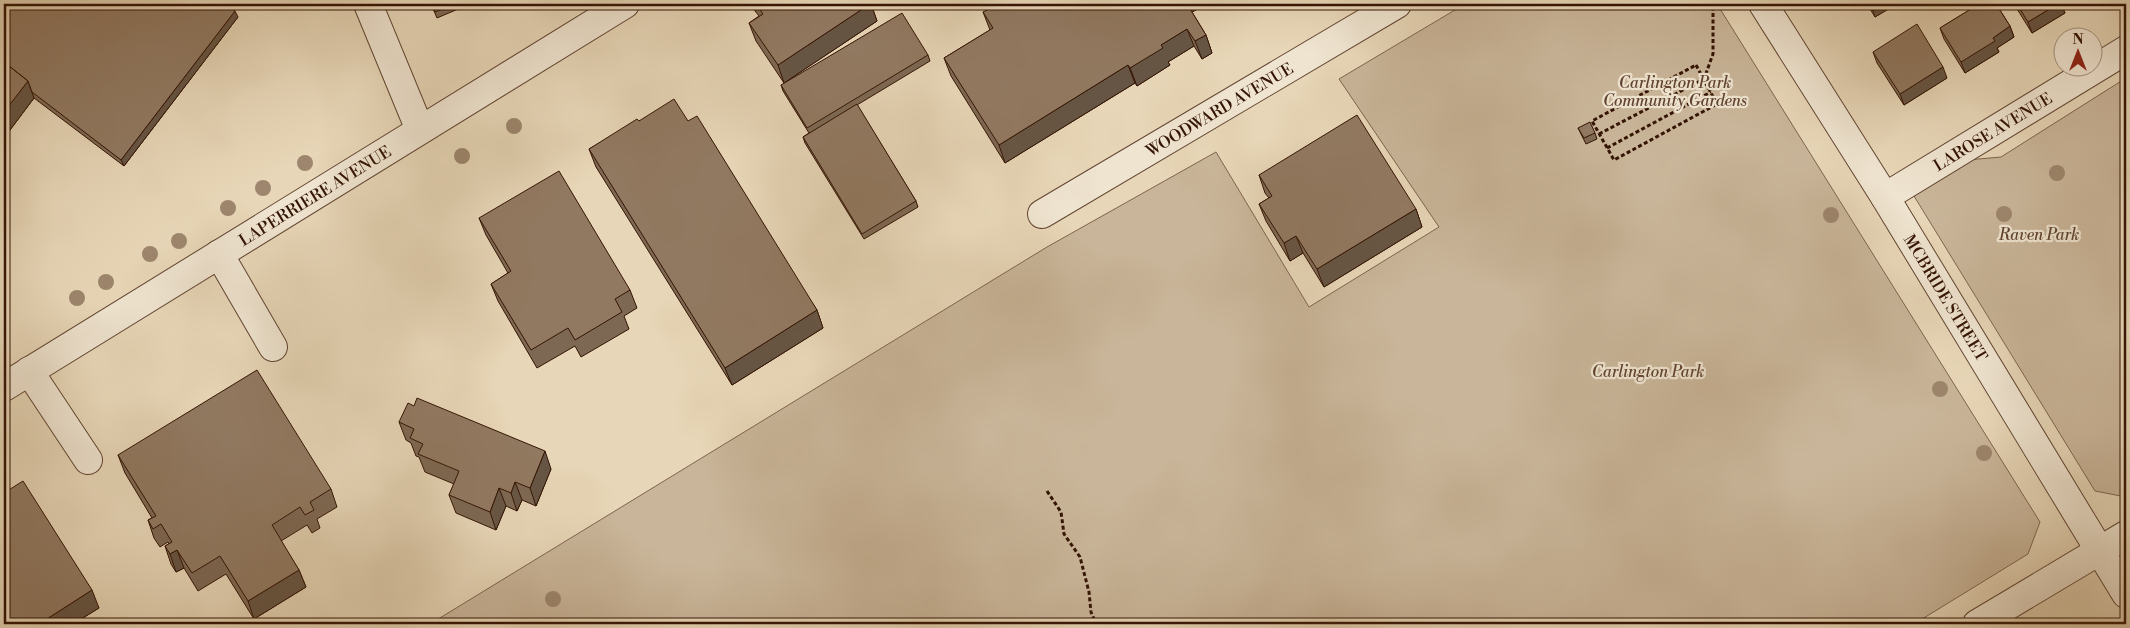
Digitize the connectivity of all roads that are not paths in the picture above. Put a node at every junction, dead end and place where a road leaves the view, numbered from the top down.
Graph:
1 (368, 4) edge
2 (625, 4) edge
3 (1397, 4) edge
4 (1763, 4) edge
5 (2126, 50) edge
6 (420, 130) junction
7 (1884, 197) junction
8 (1042, 214) dead end
9 (219, 254) junction
10 (273, 347) dead end
11 (29, 371) junction
12 (4, 386) edge
13 (88, 460) dead end
14 (2126, 535) edge
15 (2099, 551) junction
16 (2126, 594) edge
17 (1977, 624) edge

1 - 6 street
2 - 6 street, LAPERRIERE AVENUE
3 - 8 street, WOODWARD AVENUE
4 - 7 street, MCBRIDE STREET
5 - 7 street, LAROSE AVENUE
6 - 9 street, LAPERRIERE AVENUE
7 - 15 street, MCBRIDE STREET
9 - 10 street
9 - 11 street, LAPERRIERE AVENUE
11 - 12 street, LAPERRIERE AVENUE
11 - 13 street
14 - 15 street
15 - 16 street, MCBRIDE STREET
15 - 17 street

